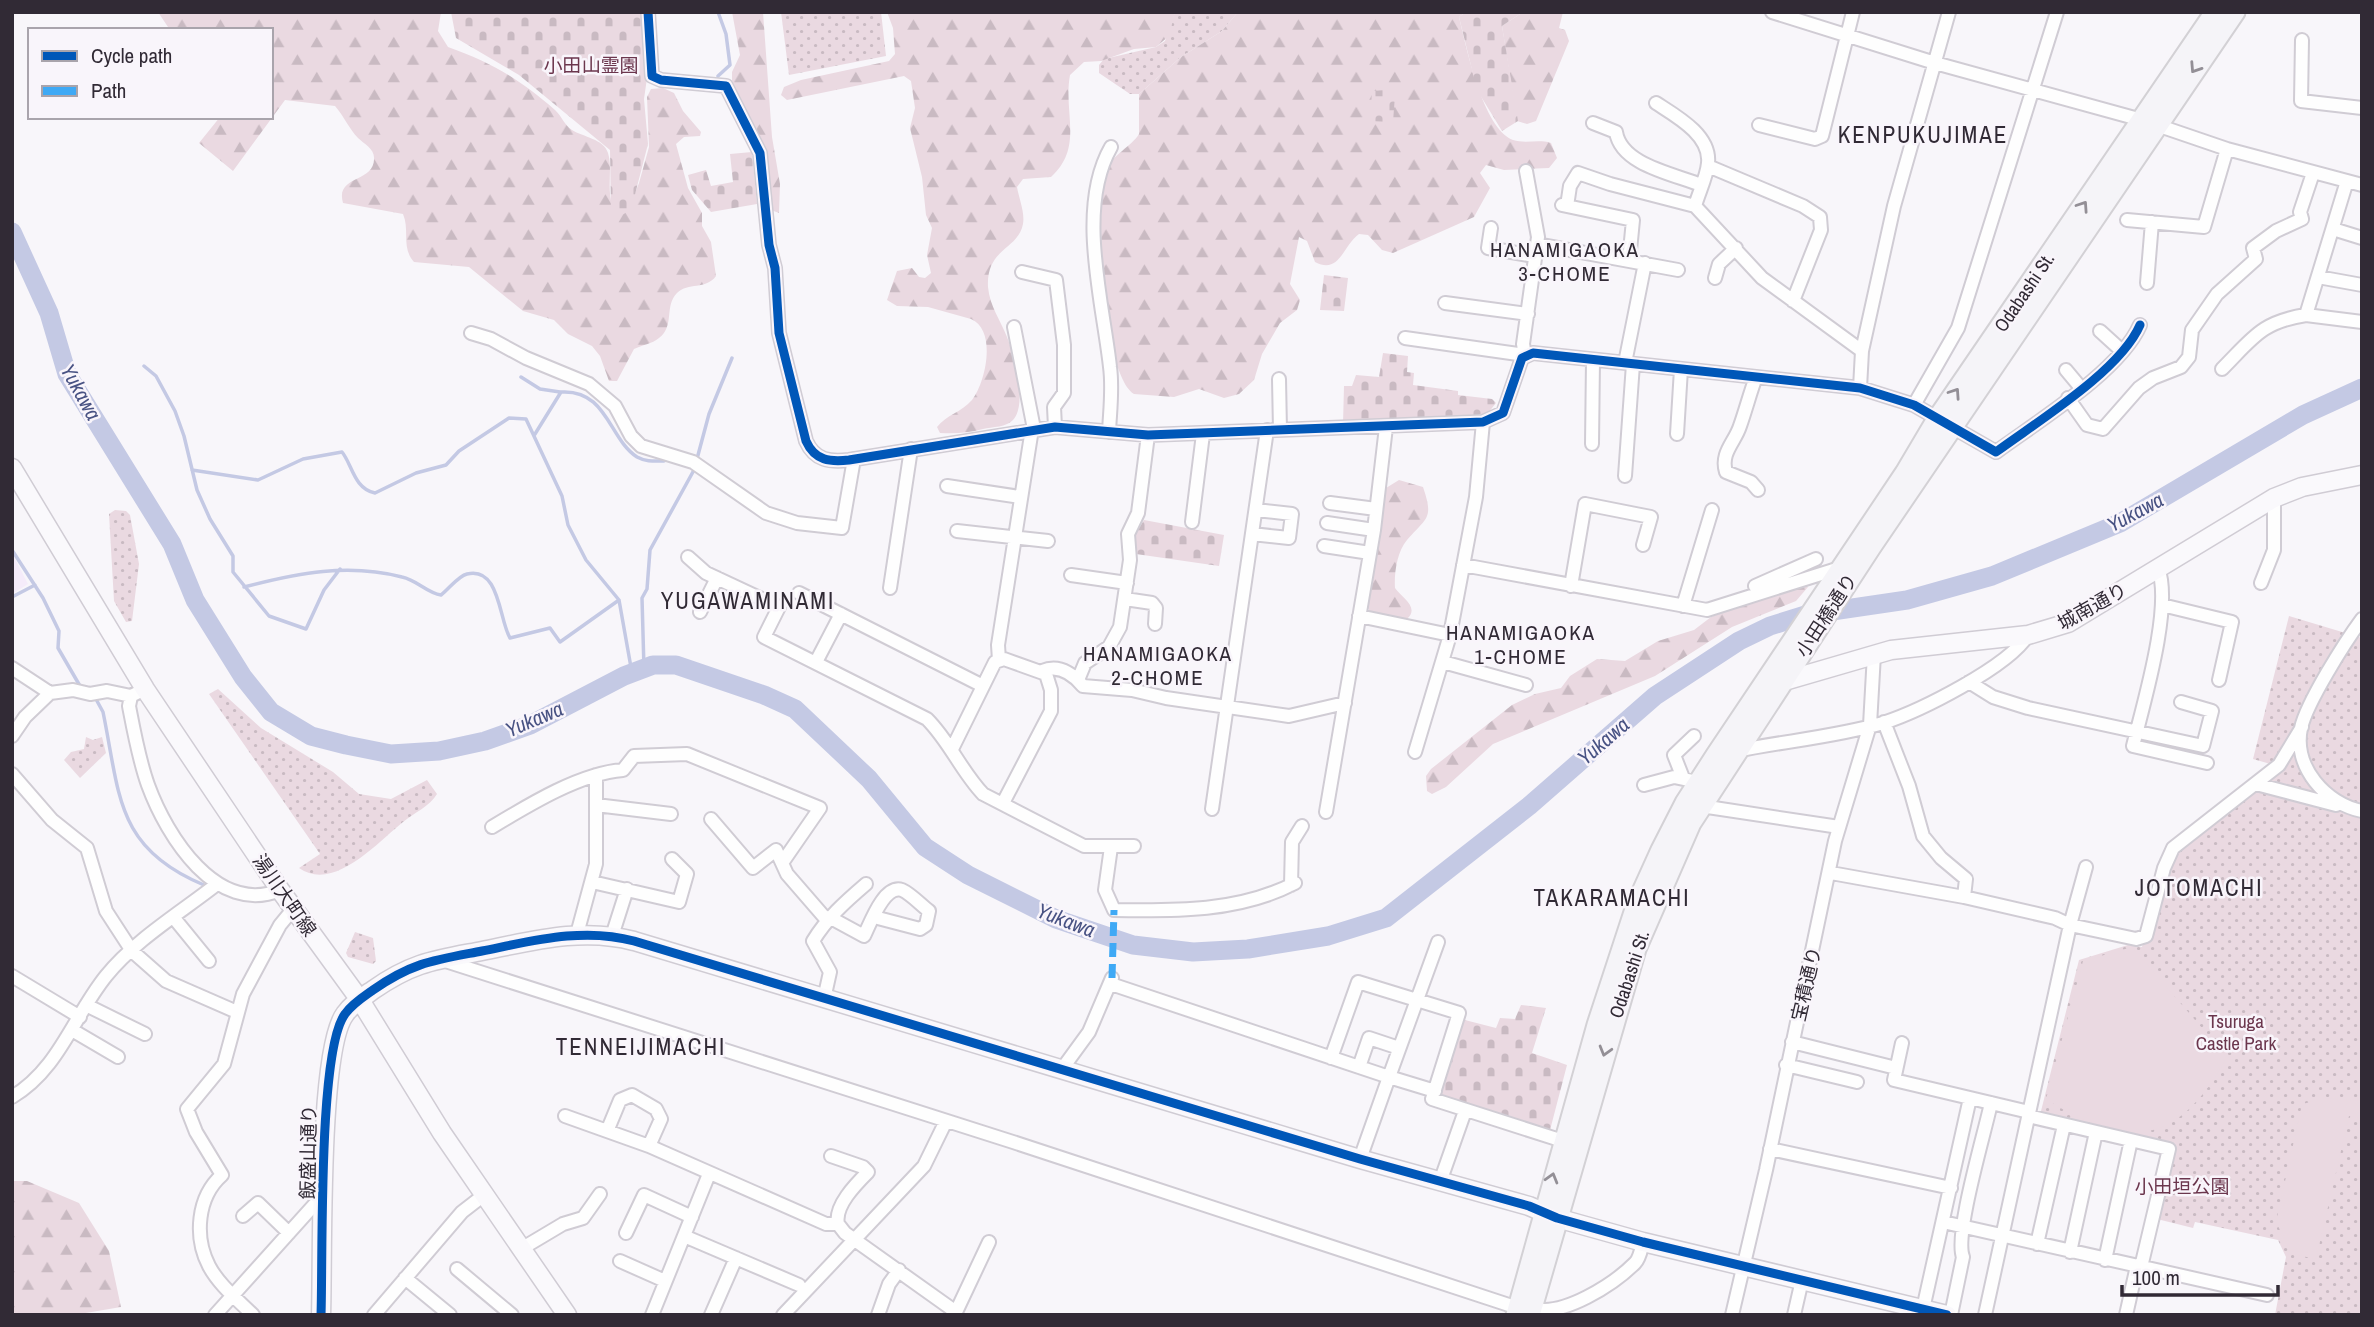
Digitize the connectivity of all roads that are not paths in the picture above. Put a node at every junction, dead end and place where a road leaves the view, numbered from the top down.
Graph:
1 (648, 12) edge
2 (1772, 12) edge
3 (1853, 12) edge
4 (1949, 12) edge
5 (2056, 12) edge
6 (2215, 12) edge
7 (2235, 12) edge
8 (1846, 33) junction
9 (2302, 40) dead end
10 (1935, 63) junction
11 (2033, 91) junction
12 (1656, 103) dead end
13 (2362, 108) edge
14 (1593, 122) dead end
15 (2150, 123) junction
16 (1759, 125) dead end
17 (1111, 147) dead end
18 (2227, 149) junction
19 (1708, 166) junction
20 (1527, 171) dead end
21 (2313, 173) junction
22 (2347, 181) junction
23 (1701, 185) junction
24 (2362, 185) edge
25 (1695, 205) junction
26 (2127, 220) dead end
27 (2152, 222) junction
28 (1491, 228) dead end
29 (2333, 229) junction
30 (2362, 238) edge
31 (1736, 248) junction
32 (1536, 250) junction
33 (1629, 261) junction
34 (1645, 263) junction
35 (1678, 270) dead end
36 (1022, 272) dead end
37 (2318, 277) junction
38 (1715, 278) dead end
39 (2147, 283) dead end
40 (2362, 285) edge
41 (1793, 301) junction
42 (1445, 303) dead end
43 (1528, 314) junction
44 (2306, 315) junction
45 (2362, 322) edge
46 (2140, 325) dead end
47 (1014, 327) dead end
48 (2100, 331) dead end
49 (471, 333) dead end
50 (1405, 338) dead end
51 (1861, 351) junction
52 (2122, 351) junction
53 (1525, 355) junction
54 (1593, 359) junction
55 (1629, 363) junction
56 (1681, 369) junction
57 (2222, 369) dead end
58 (2066, 370) dead end
59 (1756, 377) junction
60 (1279, 379) dead end
61 (1860, 388) junction
62 (2081, 388) junction
63 (2067, 398) junction
64 (1914, 405) junction
65 (1483, 422) junction
66 (1945, 424) junction
67 (1055, 427) junction
68 (1387, 428) junction
69 (1033, 429) junction
70 (1274, 430) junction
71 (1109, 432) junction
72 (1203, 434) junction
73 (1677, 434) dead end
74 (1148, 435) junction
75 (1592, 444) dead end
76 (911, 449) junction
77 (854, 459) junction
78 (12, 468) edge
79 (2362, 475) edge
80 (1625, 476) dead end
81 (947, 486) dead end
82 (1758, 490) dead end
83 (1020, 497) junction
84 (2274, 498) junction
85 (1330, 503) dead end
86 (1376, 509) junction
87 (1256, 510) junction
88 (1712, 510) dead end
89 (1192, 522) dead end
90 (1326, 523) dead end
91 (1374, 530) junction
92 (957, 531) dead end
93 (1252, 534) junction
94 (1015, 538) junction
95 (1048, 541) dead end
96 (1643, 545) dead end
97 (1324, 546) dead end
98 (1370, 553) junction
99 (688, 556) dead end
100 (1816, 559) dead end
101 (1463, 565) junction
102 (2158, 568) junction
103 (1844, 569) junction
104 (1071, 575) dead end
105 (717, 578) junction
106 (1127, 583) junction
107 (2260, 583) dead end
108 (1571, 586) junction
109 (890, 589) dead end
110 (799, 593) dead end
111 (1125, 599) junction
112 (2162, 605) junction
113 (1683, 606) junction
114 (1711, 610) junction
115 (700, 611) dead end
116 (841, 614) junction
117 (1359, 617) junction
118 (2362, 620) edge
119 (1154, 624) dead end
120 (1450, 635) junction
121 (2028, 635) junction
122 (1808, 644) junction
123 (1874, 654) junction
124 (999, 660) junction
125 (816, 662) junction
126 (1443, 662) junction
127 (1795, 663) joint
128 (12, 668) edge
129 (1825, 670) junction
130 (1042, 671) junction
131 (1778, 674) junction
132 (1079, 680) junction
133 (2218, 680) dead end
134 (1969, 682) junction
135 (1526, 685) dead end
136 (983, 686) junction
137 (138, 692) junction
138 (50, 693) junction
139 (2181, 702) dead end
140 (1345, 703) junction
141 (1225, 706) junction
142 (1884, 722) junction
143 (1870, 725) junction
144 (2302, 727) junction
145 (2137, 729) junction
146 (12, 736) edge
147 (1694, 736) dead end
148 (952, 749) junction
149 (1736, 751) junction
150 (1415, 752) dead end
151 (2207, 764) dead end
152 (12, 774) edge
153 (596, 775) junction
154 (1690, 780) junction
155 (2256, 784) junction
156 (1644, 785) dead end
157 (1003, 803) junction
158 (596, 805) junction
159 (1701, 806) junction
160 (2339, 806) junction
161 (1212, 809) dead end
162 (2362, 811) edge
163 (1326, 812) dead end
164 (671, 814) dead end
165 (711, 819) dead end
166 (1302, 826) dead end
167 (492, 827) dead end
168 (1839, 827) junction
169 (1134, 846) dead end
170 (1111, 847) junction
171 (672, 859) dead end
172 (782, 863) junction
173 (2086, 867) dead end
174 (1830, 873) junction
175 (592, 882) junction
176 (217, 884) junction
177 (866, 884) dead end
178 (627, 889) junction
179 (280, 890) junction
180 (1964, 897) junction
181 (294, 908) junction
182 (874, 916) dead end
183 (174, 918) junction
184 (828, 918) junction
185 (2070, 925) junction
186 (577, 934) junction
187 (612, 936) junction
188 (1438, 942) dead end
189 (132, 951) junction
190 (439, 959) junction
191 (209, 961) dead end
192 (12, 976) edge
193 (824, 999) junction
194 (360, 1000) junction
195 (1416, 1000) junction
196 (86, 1005) junction
197 (237, 1012) junction
198 (80, 1017) junction
199 (72, 1030) junction
200 (145, 1034) dead end
201 (1792, 1042) junction
202 (1902, 1044) dead end
203 (1399, 1048) junction
204 (118, 1056) dead end
205 (1332, 1058) junction
206 (1786, 1065) junction
207 (1359, 1067) junction
208 (1896, 1068) junction
209 (1062, 1069) junction
210 (1389, 1076) junction
211 (1857, 1082) dead end
212 (1435, 1091) junction
213 (12, 1097) edge
214 (1970, 1098) junction
215 (1991, 1103) junction
216 (1465, 1111) junction
217 (2029, 1114) junction
218 (565, 1115) dead end
219 (946, 1121) junction
220 (2064, 1125) junction
221 (608, 1129) junction
222 (2096, 1132) junction
223 (2131, 1140) junction
224 (1563, 1141) junction
225 (649, 1146) junction
226 (1770, 1149) junction
227 (831, 1156) dead end
228 (1360, 1159) junction
229 (709, 1174) junction
230 (1440, 1182) junction
231 (1951, 1188) junction
232 (600, 1194) dead end
233 (484, 1195) junction
234 (325, 1198) junction
235 (1550, 1215) junction
236 (243, 1216) dead end
237 (692, 1217) junction
238 (1943, 1222) junction
239 (838, 1224) junction
240 (1963, 1227) junction
241 (289, 1233) junction
242 (626, 1233) dead end
243 (684, 1236) junction
244 (2001, 1236) junction
245 (856, 1237) junction
246 (989, 1242) dead end
247 (1643, 1242) junction
248 (2037, 1244) junction
249 (522, 1249) junction
250 (2070, 1252) junction
251 (736, 1258) junction
252 (2105, 1260) junction
253 (620, 1261) dead end
254 (1744, 1266) junction
255 (2139, 1267) junction
256 (457, 1269) dead end
257 (899, 1270) junction
258 (405, 1278) junction
259 (1802, 1280) junction
260 (665, 1281) junction
261 (799, 1285) dead end
262 (233, 1295) junction
263 (2267, 1295) dead end
264 (1923, 1309) junction
265 (1524, 1311) edge
266 (564, 1314) edge
267 (215, 1315) edge
268 (253, 1315) edge
269 (321, 1315) edge
270 (373, 1315) edge
271 (450, 1315) edge
272 (512, 1315) edge
273 (652, 1315) edge
274 (711, 1315) edge
275 (783, 1315) edge
276 (878, 1315) edge
277 (1732, 1315) edge
278 (1794, 1315) edge
279 (1949, 1315) edge
280 (1985, 1315) edge
281 (2126, 1315) edge

1 - 77 street
2 - 8 street
3 - 8 street
4 - 10 street
5 - 11 street
6 - 15 main road, Odabashi St.
7 -> 15 main road, Odabashi St.
8 - 10 street
8 - 16 street
9 - 13 street
10 - 11 street
10 - 51 street
11 - 15 street
11 - 64 street
12 - 19 street
14 - 23 street
15 - 18 street
15 - 66 main road, Odabashi St.
17 - 71 street
18 - 21 street
18 - 27 street
19 - 23 street
19 - 41 street
20 - 32 street
21 - 22 street
21 - 63 street
22 - 24 street
22 - 29 street
23 - 25 street
25 - 31 street
25 - 33 street
26 - 27 street
27 - 39 street
28 - 32 street
29 - 30 street
29 - 37 street
31 - 38 street
31 - 41 street
32 - 33 street
32 - 43 street
33 - 34 street
34 - 35 street
34 - 55 street
36 - 67 street
37 - 40 street
37 - 44 street
41 - 51 street
42 - 43 street
43 - 53 street
44 - 45 street
44 - 57 street
46 - 52 street
47 - 69 street
48 - 52 street
49 - 77 street
50 - 53 street
51 - 61 street
52 - 62 street
53 - 54 street
53 - 65 street
54 - 55 street
54 - 75 street
55 - 56 street
55 - 80 street
56 - 59 street
56 - 73 street
58 - 62 street
59 - 61 street
59 - 82 street
60 - 70 street
61 - 64 street
62 - 63 street
63 - 66 street
64 - 66 street
65 - 68 street
65 - 101 street
66 - 103 main road, Odabashi St.
67 - 69 street
67 - 71 street
68 - 70 street
68 - 86 street
69 - 76 street
69 - 83 street
70 - 72 street
70 - 87 street
71 - 74 street
72 - 74 street
72 - 89 street
74 - 106 street
76 - 77 street
76 - 109 street
78 - 137 street, 湯川大町線
79 - 84 street, 城南通り
81 - 83 street
83 - 94 street
84 - 102 street, 城南通り
84 - 107 street
85 - 86 street
86 - 91 street
87 - 93 street
87 - 93 street
88 - 113 street
90 - 91 street
91 - 98 street
92 - 94 street
93 - 141 street
94 - 95 street
94 - 124 street
96 - 108 street
97 - 98 street
98 - 117 street
99 - 105 street
100 - 114 street
101 - 108 street
101 - 120 street
102 - 112 street
102 - 121 street, 城南通り
103 - 114 street
103 - 122 main road, 小田橋通り
103 - 131 main road, 小田橋通り
104 - 106 street
105 - 115 street
105 - 125 street
106 - 111 street
108 - 113 street
110 - 116 street
111 - 119 street
111 - 132 street
112 - 133 street
112 - 145 street
113 - 114 street
116 - 125 street
116 - 136 street
117 - 120 street
117 - 140 street
118 - 144 street
120 - 126 street
121 - 123 street, 城南通り
121 - 134 street
122 - 127 main road, 小田橋通り
122 - 129 street
123 - 129 street, 城南通り
123 - 143 street, 宝積通り
124 - 130 street
124 - 136 street
125 - 148 street
126 - 135 street
126 - 150 street
127 - 131 main road, Odabashi St.
128 - 138 street
129 - 131 street, 城南通り
130 - 132 street
130 - 157 street
131 - 149 main road, Odabashi St.
131 - 154 main road, Odabashi St.
132 - 141 street
134 - 142 street
134 - 145 street
136 - 148 street
137 - 138 street
137 - 176 street
137 - 179 street, 湯川大町線
138 - 146 street
139 - 145 street
140 - 141 street
140 - 163 street
141 - 161 street
142 - 143 street
142 - 180 street
143 - 149 street
143 - 168 street, 宝積通り
144 - 155 street
144 - 160 street
145 - 151 street
147 - 154 street
148 - 157 street
149 - 159 main road, Odabashi St.
152 - 189 street
153 - 158 street
153 - 167 street
153 - 172 street
154 - 156 street
154 - 224 main road, Odabashi St.
155 - 160 street
155 - 185 street
157 - 170 street
158 - 164 street
158 - 175 street
159 - 168 street
159 -> 235 main road, Odabashi St.
160 - 162 street
165 - 172 street
166 - 170 street
168 - 174 street, 宝積通り
169 - 170 street
171 - 178 street
172 - 184 street
173 - 185 street
174 - 180 street
174 - 201 street, 宝積通り
175 - 178 street
175 - 186 street
176 - 179 street
176 - 183 street
177 - 184 street
178 - 187 street
179 - 181 street, 湯川大町線
180 - 185 street
181 - 194 street, 湯川大町線
181 - 197 street
182 - 184 street
183 - 189 street
183 - 191 street
184 - 193 street
185 - 217 street
186 - 187 street, 飯盛山通り
186 - 190 street, 飯盛山通り
187 - 193 street, 飯盛山通り
188 - 195 street
189 - 196 street
189 - 197 street
190 - 194 street, 飯盛山通り
190 - 219 street
192 - 198 street
193 - 209 street, 飯盛山通り
194 - 233 street, 湯川大町線
194 - 234 street, 飯盛山通り
195 - 203 street
195 - 205 street
195 - 212 street
196 - 198 street
196 - 200 street
197 - 262 street
198 - 199 street
199 - 204 street
199 - 213 street
201 - 206 street, 宝積通り
201 - 208 street
202 - 208 street
203 - 207 street
203 - 210 street
205 - 207 street
205 - 209 street
206 - 211 street
206 - 226 street, 宝積通り
207 - 210 street
208 - 214 street
209 - 228 street, 飯盛山通り
210 - 212 street
210 - 228 street
212 - 216 street
214 - 215 street
214 - 231 street
215 - 217 street
215 - 240 street
216 - 224 street
216 - 230 street
217 - 220 street
217 - 244 street
218 - 221 street
219 - 245 street
219 - 265 street
220 - 222 street
220 - 248 street
221 - 225 street
221 - 225 street
222 - 223 street
222 - 250 street
223 - 252 street
223 - 255 street
235 -> 224 main road, Odabashi St.
225 - 229 street
226 - 231 street
226 - 254 street, 宝積通り
227 - 239 street
228 - 230 street, 飯盛山通り
229 - 237 street
229 - 239 street
230 - 235 street, 飯盛山通り
231 - 238 street
232 - 249 street
233 - 249 street, 湯川大町線
233 - 258 street
234 - 241 street
234 - 269 street, 飯盛山通り
235 - 247 street, 飯盛山通り
235 - 265 main road, Odabashi St.
236 - 241 street
237 - 242 street
237 - 243 street
238 - 240 street
238 - 264 street
239 - 245 street
240 - 244 street
240 - 279 street
241 - 262 street
243 - 251 street
243 - 260 street
244 - 248 street
244 - 280 street
245 - 257 street
245 - 275 street
246 - 257 street
247 - 254 street, 飯盛山通り
247 - 265 street
248 - 250 street
249 - 266 street, 湯川大町線
250 - 252 street
251 - 261 street
251 - 274 street
252 - 255 street
253 - 260 street
254 - 259 street, 飯盛山通り
254 - 277 street, 宝積通り
255 - 263 street
255 - 281 street
256 - 272 street
257 - 276 street
258 - 270 street
258 - 271 street
259 - 264 street, 飯盛山通り
259 - 278 street
260 - 273 street
262 - 267 street
262 - 268 street
264 - 279 street, 飯盛山通り

